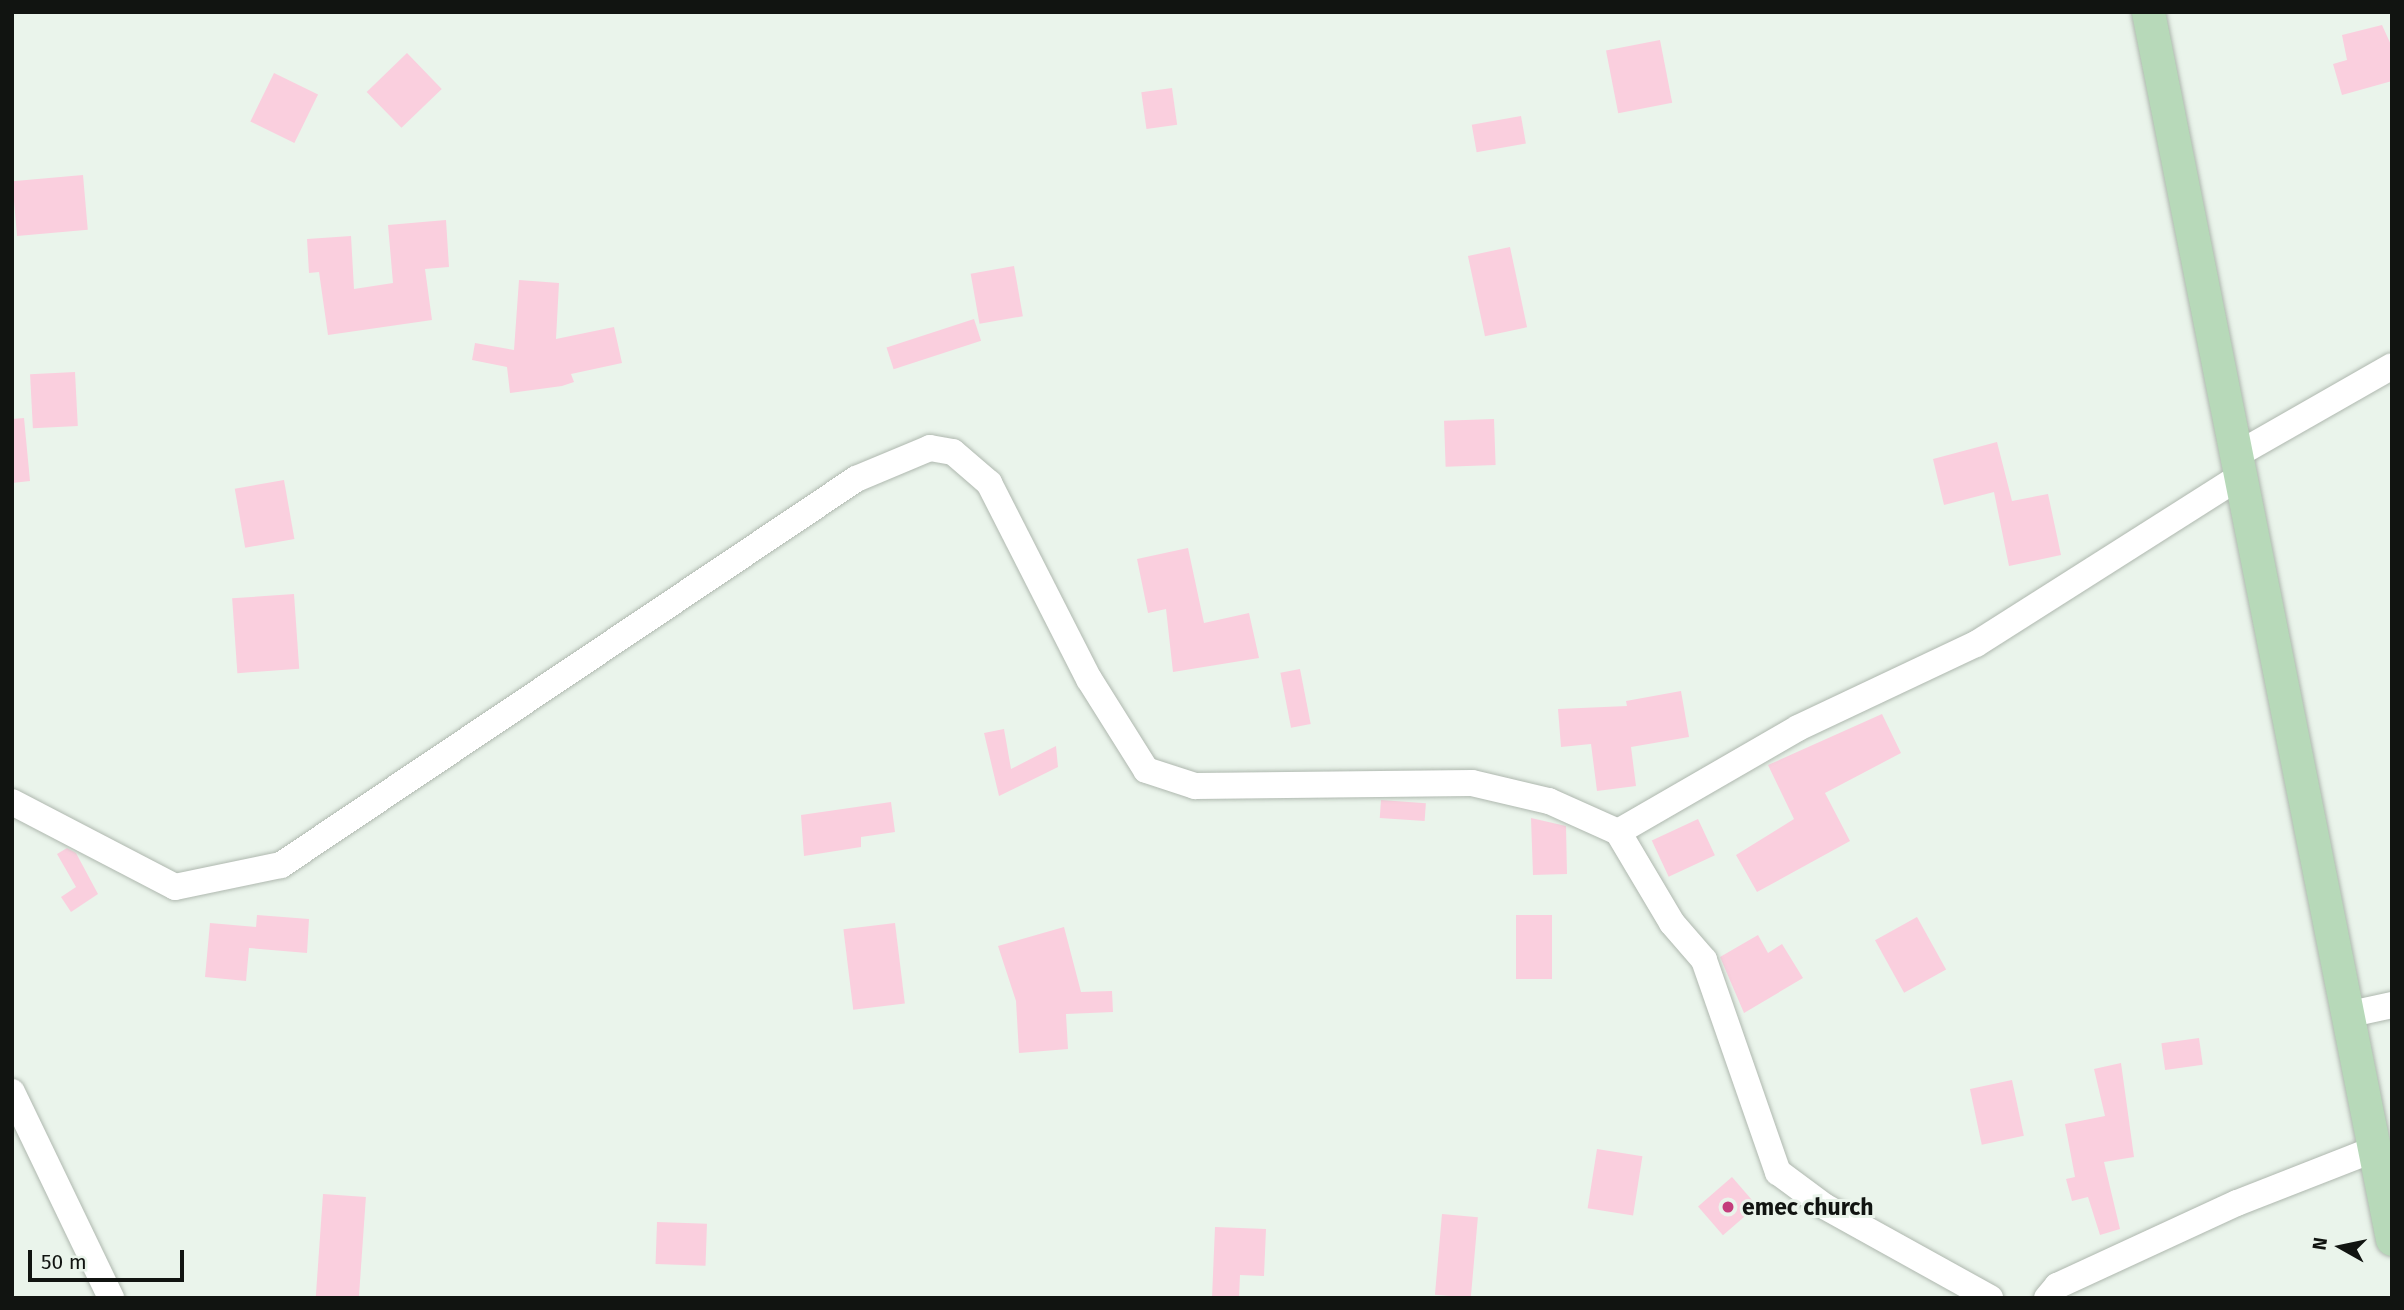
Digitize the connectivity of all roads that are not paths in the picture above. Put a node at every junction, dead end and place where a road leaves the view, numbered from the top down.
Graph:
1 (2148, 12) edge
2 (2392, 366) edge
3 (2239, 465) junction
4 (12, 802) edge
5 (1618, 832) junction
6 (2392, 1005) edge
7 (2351, 1014) junction
8 (12, 1092) edge
9 (2372, 1150) junction
10 (2392, 1239) edge
11 (111, 1298) edge
12 (1990, 1298) edge
13 (2047, 1298) edge

1 - 3 main road
2 - 3 street
3 - 5 street
3 - 7 main road
4 - 5 street
5 - 12 street
6 - 7 street
7 - 9 main road
8 - 11 street
9 - 10 main road
9 - 13 street

